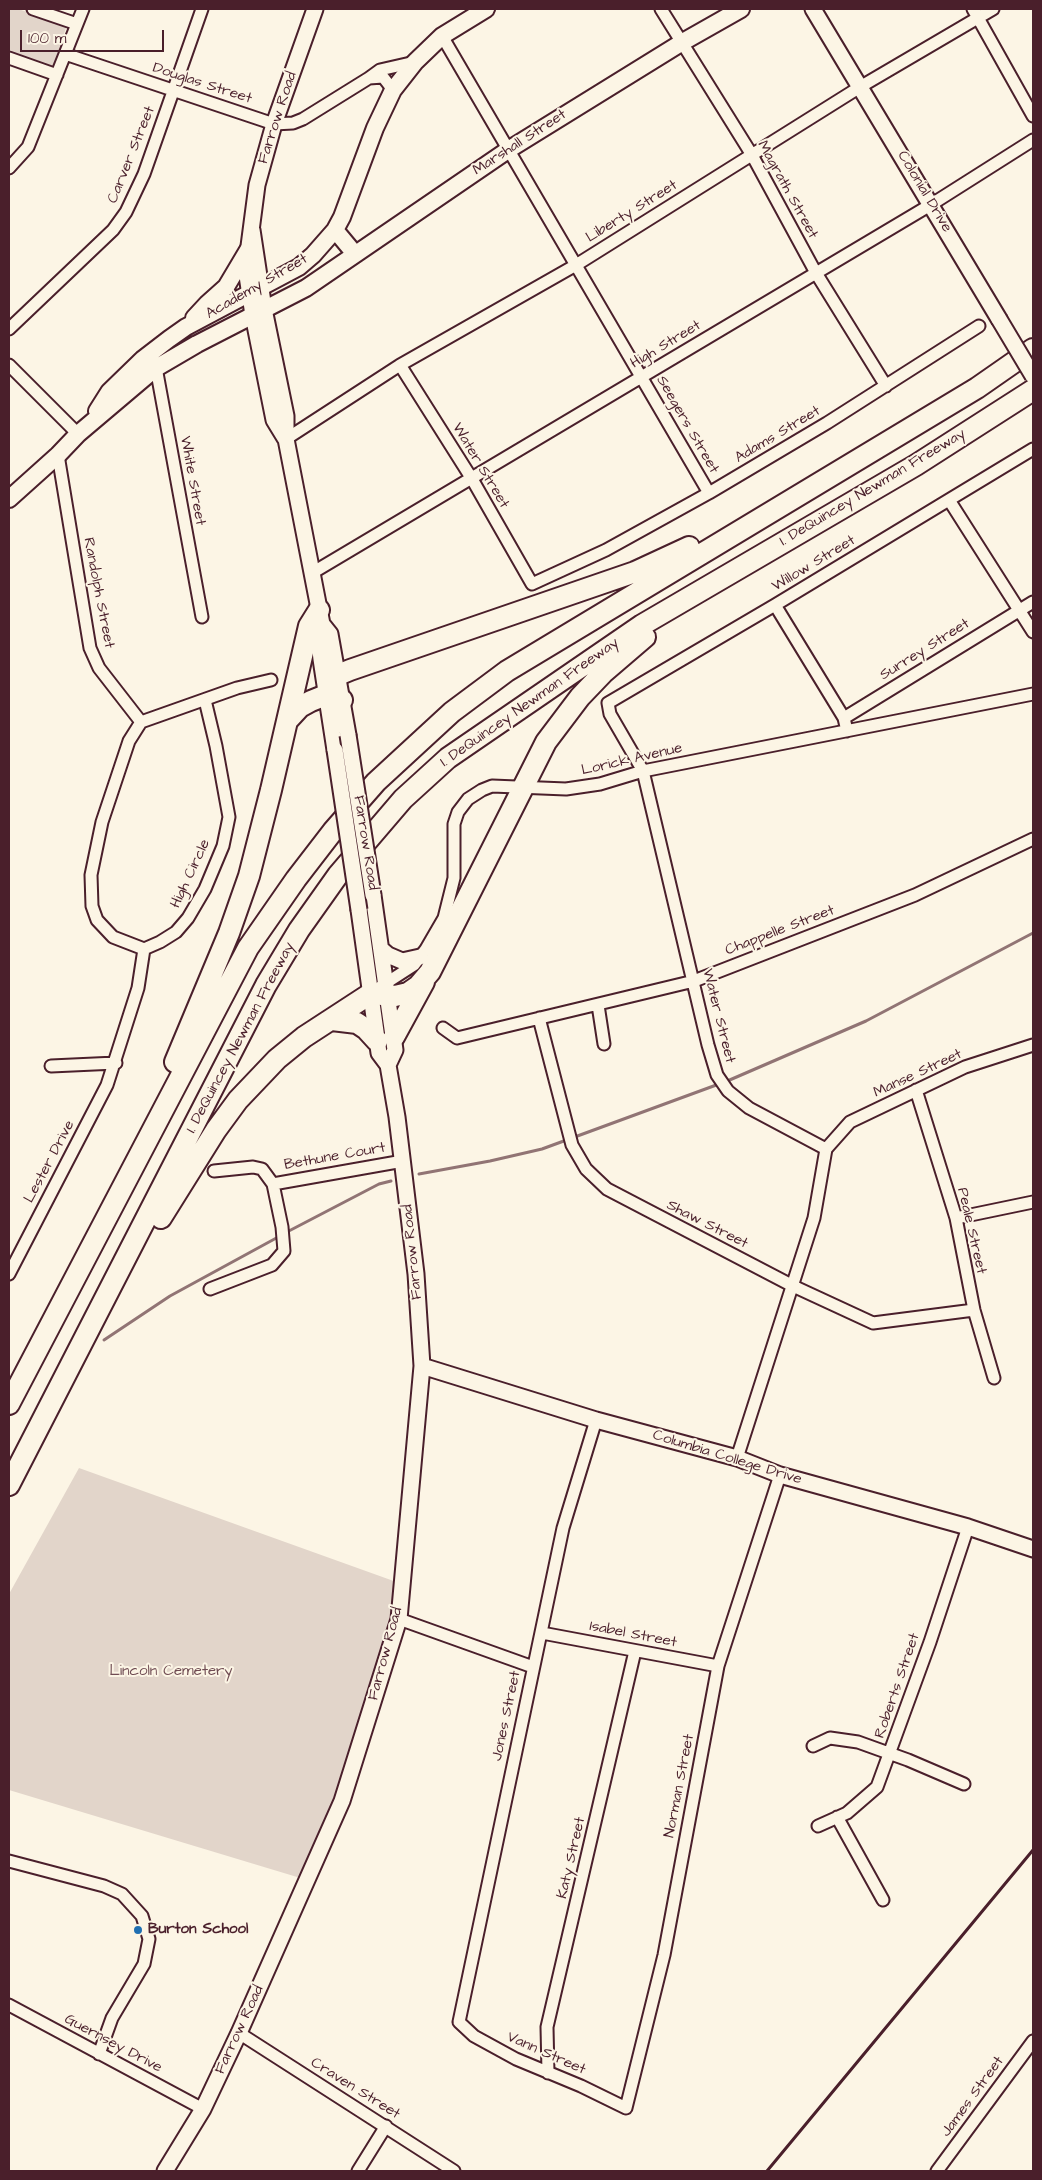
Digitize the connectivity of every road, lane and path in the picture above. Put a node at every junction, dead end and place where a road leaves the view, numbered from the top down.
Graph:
1 (32, 9) edge
2 (83, 9) edge
3 (202, 9) edge
4 (315, 9) edge
5 (486, 9) edge
6 (661, 9) edge
7 (741, 9) edge
8 (813, 9) edge
9 (993, 9) edge
10 (976, 13) edge
11 (77, 24) junction
12 (442, 36) junction
13 (681, 43) junction
14 (65, 54) junction
15 (9, 58) edge
16 (415, 62) junction
17 (57, 75) junction
18 (369, 78) junction
19 (860, 87) junction
20 (394, 90) junction
21 (174, 91) junction
22 (1033, 116) edge
23 (274, 124) junction
24 (1033, 140) edge
25 (508, 150) junction
26 (752, 155) junction
27 (9, 168) edge
28 (932, 204) junction
29 (252, 230) junction
30 (335, 230) junction
31 (248, 250) junction
32 (355, 254) junction
33 (576, 265) junction
34 (816, 273) junction
35 (256, 290) junction
36 (259, 312) junction
37 (979, 326) dead end
38 (186, 327) junction
39 (9, 329) edge
40 (1033, 349) edge
41 (153, 351) junction
42 (9, 365) edge
43 (400, 365) junction
44 (156, 368) junction
45 (1033, 376) edge
46 (642, 378) junction
47 (886, 386) junction
48 (1033, 390) edge
49 (84, 428) junction
50 (286, 439) junction
51 (1033, 449) edge
52 (58, 455) junction
53 (853, 463) junction
54 (472, 479) junction
55 (709, 493) junction
56 (9, 499) edge
57 (950, 500) junction
58 (312, 573) junction
59 (717, 580) junction
60 (532, 584) joint
61 (1033, 602) edge
62 (775, 606) junction
63 (1020, 609) junction
64 (202, 617) dead end
65 (320, 617) junction
66 (1033, 632) edge
67 (338, 676) junction
68 (271, 680) dead end
69 (1033, 694) edge
70 (334, 698) junction
71 (204, 700) junction
72 (608, 703) joint
73 (844, 718) junction
74 (287, 721) junction
75 (141, 722) junction
76 (847, 731) junction
77 (643, 771) junction
78 (523, 787) junction
79 (1033, 839) edge
80 (144, 949) junction
81 (381, 949) junction
82 (425, 965) junction
83 (694, 981) junction
84 (381, 991) junction
85 (598, 1005) junction
86 (539, 1018) junction
87 (332, 1020) junction
88 (443, 1028) dead end
89 (385, 1039) junction
90 (604, 1044) dead end
91 (1033, 1045) edge
92 (116, 1063) junction
93 (51, 1066) dead end
94 (916, 1090) junction
95 (826, 1148) junction
96 (403, 1160) junction
97 (214, 1171) dead end
98 (273, 1184) junction
99 (1033, 1202) edge
100 (956, 1218) junction
101 (79, 1270) junction
102 (9, 1274) edge
103 (793, 1286) junction
104 (210, 1289) dead end
105 (974, 1310) junction
106 (99, 1311) junction
107 (422, 1366) junction
108 (994, 1378) dead end
109 (9, 1404) edge
110 (596, 1420) junction
111 (737, 1458) junction
112 (780, 1475) junction
113 (9, 1485) edge
114 (968, 1527) junction
115 (1033, 1549) edge
116 (399, 1619) junction
117 (542, 1633) junction
118 (635, 1651) junction
119 (718, 1666) junction
120 (533, 1667) junction
121 (813, 1746) dead end
122 (891, 1753) junction
123 (964, 1784) dead end
124 (836, 1817) junction
125 (818, 1826) dead end
126 (9, 1861) edge
127 (883, 1900) dead end
128 (9, 2005) edge
129 (459, 2022) joint
130 (239, 2033) junction
131 (1031, 2049) edge
132 (99, 2054) junction
133 (548, 2073) junction
134 (626, 2108) joint
135 (202, 2109) junction
136 (386, 2126) junction
137 (166, 2171) edge
138 (358, 2171) edge
139 (454, 2171) edge
140 (938, 2171) edge

1 - 11 street
2 - 11 street
3 - 21 street, Carver Street
4 - 23 main road, Farrow Road
5 - 12 main road, Academy Street
6 - 13 street, Magrath Street
7 - 13 main road, Marshall Street
8 - 19 main road, Colonial Drive
9 - 10 street, Liberty Street
10 - 19 street, Liberty Street
10 - 22 street
11 - 14 street
12 - 16 main road, Academy Street
12 - 25 street, Seegers Street
13 - 25 main road, Marshall Street
13 - 26 street, Magrath Street
14 - 17 street
14 - 21 street, Douglas Street
15 - 17 street
16 - 18 street
16 - 20 main road, Academy Street
17 - 27 street
18 - 20 street
18 - 23 street
19 - 26 street, Liberty Street
19 - 28 main road, Colonial Drive
20 - 30 main road, Academy Street
21 - 23 street, Douglas Street
21 - 39 street, Carver Street
23 - 29 main road, Farrow Road
24 - 28 street, High Street
25 - 32 main road, Marshall Street
25 - 33 street, Seegers Street
26 - 33 street, Liberty Street
26 - 34 street, Magrath Street
28 - 34 street, High Street
28 - 45 main road, Colonial Drive, bridge
29 - 31 main road, Farrow Road
29 - 35 main road, Farrow Road
30 - 32 main road
30 - 35 main road, Academy Street
31 - 35 main road, Farrow Road
31 - 38 main road
32 - 36 main road, Marshall Street
33 - 43 street, Liberty Street
33 - 46 street, Seegers Street
34 - 46 street, High Street
34 - 47 street, Magrath Street
35 - 36 main road, Farrow Road
35 - 38 main road, Academy Street
36 - 44 main road, Marshall Street
36 - 50 main road, Farrow Road
37 - 47 street, Adams Street
38 - 41 main road, Academy Street
40 - 53 highway
41 - 44 street, White Street
41 - 49 main road, Academy Street
42 - 49 street
43 - 50 street, Liberty Street
43 - 54 street, Water Street
44 - 49 main road, Marshall Street
44 - 64 street, White Street
46 - 54 street, High Street
46 - 55 street, Seegers Street
47 - 55 street, Adams Street
48 - 59 highway, I. DeQuincey Newman Freeway
49 - 52 main road
50 - 58 main road, Farrow Road
51 - 57 street, Willow Street
52 - 56 main road
52 - 75 street, Randolph Street
53 - 67 highway
53 - 101 highway
54 - 58 street, High Street
54 - 60 street, Water Street
55 - 60 street, Adams Street
57 - 62 street, Willow Street
57 - 63 street
58 - 65 main road, Farrow Road
59 - 78 highway
59 - 106 highway, I. DeQuincey Newman Freeway
61 - 63 street, Surrey Street
62 - 72 street, Willow Street
62 - 73 street
63 - 66 street
63 - 73 street, Surrey Street
65 - 67 main road, Farrow Road
65 - 70 main road, Farrow Road
65 - 74 highway
67 - 70 highway
68 - 71 street
69 - 76 street, Lorick Avenue
70 - 74 highway
70 - 81 main road, Farrow Road, bridge
70 - 84 main road, Farrow Road, bridge
71 - 75 street
71 - 80 street, High Circle
72 - 77 street, Water Street
73 - 76 street
74 - 101 highway
75 - 80 street
76 - 77 street, Lorick Avenue
77 - 78 street, Lorick Avenue
77 - 83 street, Water Street
78 - 82 highway
78 - 82 street, Lorick Avenue
79 - 83 street, Chappelle Street
80 - 92 street, Lester Drive
81 - 82 main road
81 - 84 main road, Farrow Road
82 - 84 highway
82 - 89 highway
83 - 85 street, Chappelle Street
83 - 95 street, Water Street
84 - 87 highway
84 - 89 main road, Farrow Road
85 - 86 street, Chappelle Street
85 - 90 street
86 - 88 street, Chappelle Street
86 - 103 street, Shaw Street
87 - 89 highway
87 - 106 highway
89 - 96 main road, Farrow Road
91 - 94 street, Manse Street
92 - 93 street
92 - 102 street, Lester Drive
94 - 95 street, Manse Street
94 - 100 street, Peale Street
95 - 103 street
96 - 98 street, Bethune Court
96 - 107 main road, Farrow Road
97 - 98 street, Bethune Court
98 - 104 street, Bethune Court
99 - 100 street
100 - 105 street, Peale Street
101 - 109 highway
103 - 105 street, Shaw Street
103 - 111 street
105 - 108 street, Peale Street
106 - 113 highway, I. DeQuincey Newman Freeway
107 - 110 main road, Columbia College Drive
107 - 116 main road, Farrow Road
110 - 111 main road, Columbia College Drive
110 - 117 street, Jones Street
111 - 112 main road, Columbia College Drive
112 - 114 main road, Columbia College Drive
112 - 119 street, Norman Street
114 - 115 main road, Columbia College Drive
114 - 122 street, Roberts Street
116 - 120 street
116 - 130 main road, Farrow Road
117 - 118 street, Isabel Street
117 - 120 street, Jones Street
118 - 119 street, Isabel Street
118 - 133 street, Katy Street
119 - 134 street, Norman Street
120 - 129 street, Jones Street
121 - 122 street
122 - 123 street
122 - 124 street, Roberts Street
124 - 125 street, Roberts Street
124 - 127 street
126 - 132 street
128 - 132 street, Guernsey Drive
129 - 133 street, Vann Street
130 - 135 main road, Farrow Road
130 - 136 street, Craven Street
131 - 140 street, James Street
132 - 135 street, Guernsey Drive
133 - 134 street, Vann Street
135 - 137 main road, Farrow Road
136 - 138 street
136 - 139 street, Craven Street

